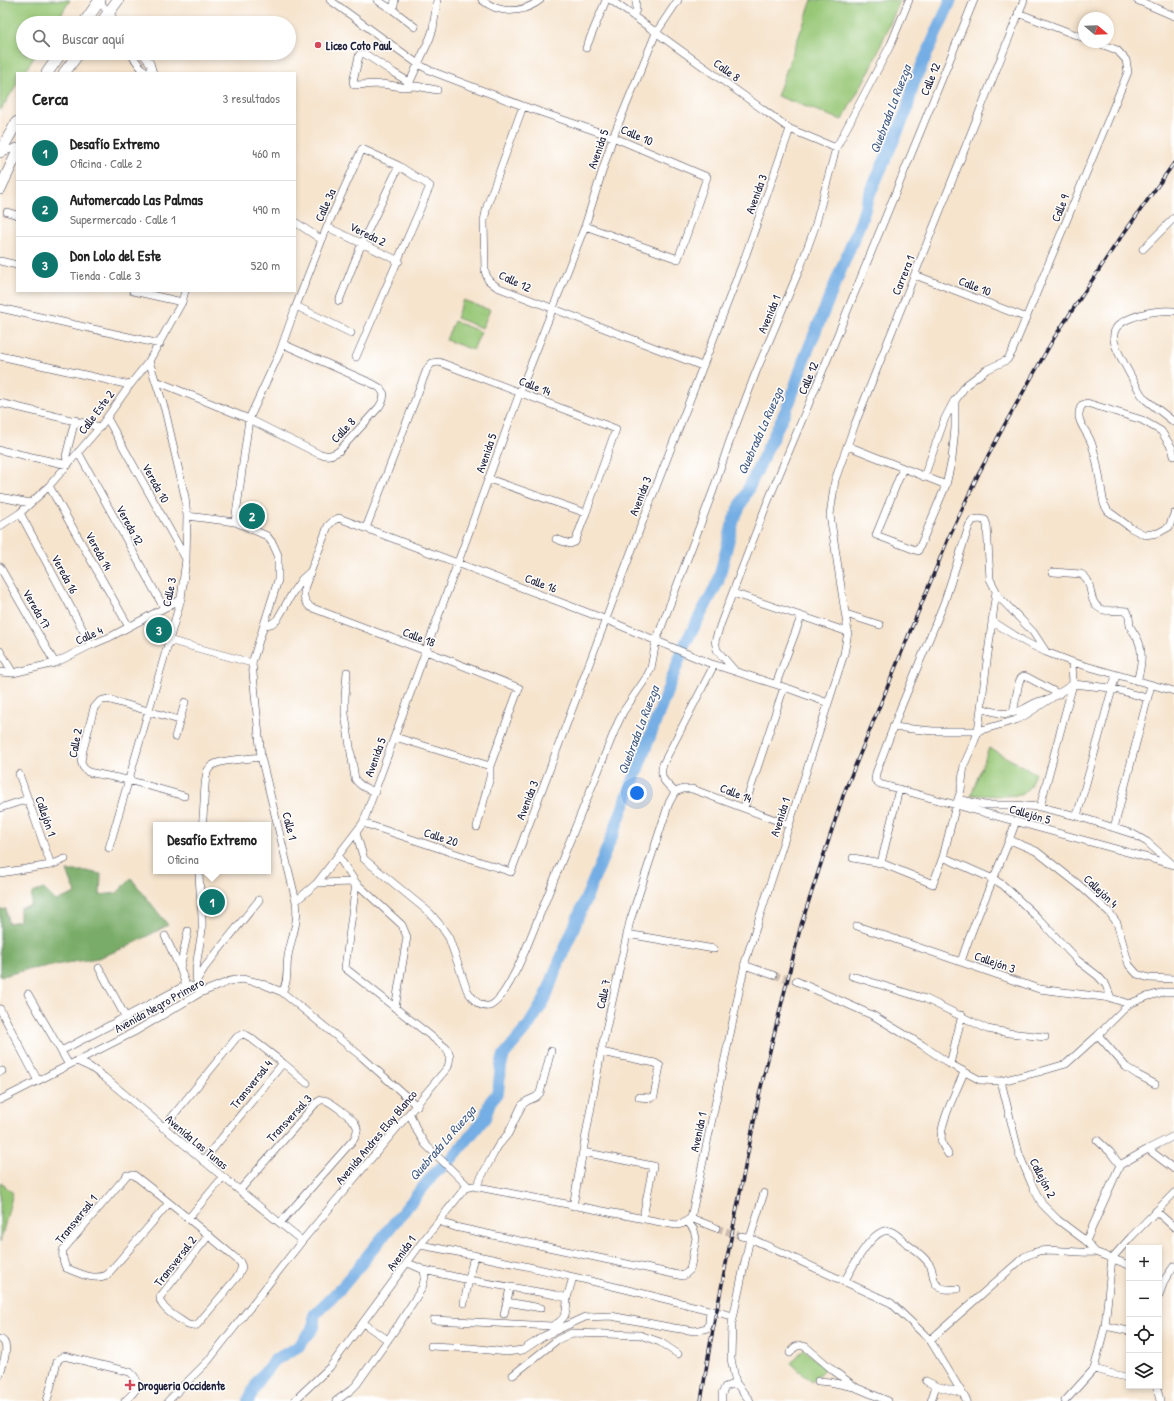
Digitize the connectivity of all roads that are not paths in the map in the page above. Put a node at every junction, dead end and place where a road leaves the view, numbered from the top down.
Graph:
1 (118, 0) edge
2 (330, 0) edge
3 (377, 0) edge
4 (395, 0) edge
5 (437, 0) edge
6 (482, 0) edge
7 (540, 0) edge
8 (606, 0) edge
9 (611, 0) edge
10 (636, 0) edge
11 (678, 0) edge
12 (909, 0) edge
13 (974, 0) edge
14 (1024, 0) edge
15 (1137, 0) edge
16 (98, 3) edge
17 (394, 10) junction
18 (1018, 13) junction
19 (89, 16) edge
20 (104, 16) edge
21 (107, 16) edge
22 (633, 16) junction
23 (1174, 16) edge
24 (415, 27) dead end
25 (656, 33) junction
26 (1078, 36) edge
27 (586, 48) dead end
28 (1112, 48) edge
29 (56, 60) edge
30 (74, 60) edge
31 (135, 60) edge
32 (148, 60) edge
33 (418, 64) junction
34 (48, 72) edge
35 (65, 72) edge
36 (146, 72) edge
37 (153, 72) edge
38 (409, 84) junction
39 (436, 90) dead end
40 (523, 106) junction
41 (16, 124) edge
42 (790, 129) junction
43 (613, 137) junction
44 (16, 146) edge
45 (836, 148) junction
46 (0, 153) edge
47 (14, 166) edge
48 (399, 166) junction
49 (0, 189) edge
50 (7, 212) dead end
51 (16, 215) edge
52 (1174, 218) edge
53 (296, 223) edge
54 (585, 226) junction
55 (327, 227) junction
56 (322, 240) junction
57 (362, 243) junction
58 (1143, 249) dead end
59 (0, 261) edge
60 (399, 261) junction
61 (16, 265) edge
62 (915, 275) junction
63 (137, 292) edge
64 (185, 292) edge
65 (339, 301) dead end
66 (182, 302) junction
67 (296, 306) junction
68 (0, 308) edge
69 (553, 308) junction
70 (1174, 311) edge
71 (1027, 318) junction
72 (351, 334) dead end
73 (160, 344) junction
74 (283, 344) junction
75 (0, 356) edge
76 (356, 357) dead end
77 (149, 361) junction
78 (702, 366) junction
79 (156, 381) junction
80 (130, 384) junction
81 (520, 392) junction
82 (955, 401) junction
83 (0, 403) edge
84 (107, 418) junction
85 (249, 419) junction
86 (75, 420) junction
87 (1173, 422) edge
88 (100, 427) junction
89 (1161, 431) junction
90 (848, 446) junction
91 (0, 450) edge
92 (78, 452) junction
93 (1174, 456) edge
94 (69, 464) junction
95 (903, 468) junction
96 (924, 477) junction
97 (489, 479) junction
98 (946, 485) junction
99 (49, 486) junction
100 (0, 497) edge
101 (30, 503) junction
102 (20, 513) junction
103 (586, 513) junction
104 (1174, 514) edge
105 (187, 516) junction
106 (235, 522) junction
107 (0, 526) edge
108 (366, 528) junction
109 (556, 539) dead end
110 (186, 559) junction
111 (837, 563) joint
112 (457, 564) junction
113 (0, 567) edge
114 (312, 570) junction
115 (1053, 572) dead end
116 (996, 591) junction
117 (733, 593) junction
118 (181, 599) junction
119 (164, 608) junction
120 (846, 614) junction
121 (801, 617) junction
122 (607, 620) junction
123 (992, 621) junction
124 (880, 624) dead end
125 (264, 625) junction
126 (129, 627) junction
127 (848, 632) junction
128 (168, 640) junction
129 (656, 641) junction
130 (91, 645) junction
131 (0, 651) edge
132 (426, 651) junction
133 (1046, 652) junction
134 (55, 662) junction
135 (1072, 662) junction
136 (252, 663) junction
137 (711, 664) junction
138 (735, 671) junction
139 (0, 672) edge
140 (347, 672) dead end
141 (12, 673) junction
142 (1116, 675) junction
143 (1137, 681) junction
144 (776, 684) junction
145 (1073, 684) junction
146 (1151, 685) junction
147 (784, 687) junction
148 (1111, 688) junction
149 (1174, 691) edge
150 (1059, 694) junction
151 (1147, 698) junction
152 (185, 702) dead end
153 (828, 703) junction
154 (1032, 707) junction
155 (981, 708) junction
156 (148, 711) junction
157 (1010, 714) junction
158 (179, 720) junction
159 (1006, 723) junction
160 (893, 727) junction
161 (978, 731) junction
162 (395, 736) junction
163 (175, 737) dead end
164 (262, 757) junction
165 (490, 766) junction
166 (19, 774) dead end
167 (128, 780) junction
168 (899, 789) junction
169 (375, 792) junction
170 (675, 792) junction
171 (184, 796) dead end
172 (28, 799) junction
173 (957, 802) junction
174 (1040, 807) junction
175 (0, 808) edge
176 (744, 808) junction
177 (1077, 816) junction
178 (1016, 821) junction
179 (202, 822) edge
180 (363, 823) junction
181 (789, 825) junction
182 (477, 827) dead end
183 (1114, 828) junction
184 (356, 833) junction
185 (1010, 840) junction
186 (109, 848) dead end
187 (338, 856) junction
188 (943, 857) junction
189 (853, 858) dead end
190 (64, 859) dead end
191 (881, 863) junction
192 (51, 865) junction
193 (1173, 865) edge
194 (511, 872) joint
195 (0, 873) edge
196 (199, 874) edge
197 (993, 878) junction
198 (355, 882) junction
199 (317, 883) junction
200 (259, 900) dead end
201 (296, 901) junction
202 (857, 926) dead end
203 (188, 931) dead end
204 (627, 934) junction
205 (165, 936) dead end
206 (714, 949) dead end
207 (961, 962) junction
208 (744, 965) junction
209 (99, 968) dead end
210 (180, 968) junction
211 (773, 975) tunnel mouth
212 (852, 976) dead end
213 (1174, 979) edge
214 (796, 981) tunnel mouth
215 (186, 985) junction
216 (198, 987) junction
217 (282, 992) junction
218 (1174, 992) edge
219 (28, 994) dead end
220 (1111, 998) junction
221 (1129, 1004) junction
222 (395, 1008) junction
223 (0, 1009) edge
224 (962, 1015) junction
225 (126, 1018) junction
226 (1098, 1035) junction
227 (1045, 1037) dead end
228 (61, 1051) junction
229 (551, 1051) dead end
230 (601, 1052) junction
231 (77, 1061) junction
232 (283, 1063) junction
233 (950, 1064) junction
234 (69, 1065) junction
235 (964, 1072) junction
236 (38, 1081) junction
237 (1001, 1081) junction
238 (307, 1083) dead end
239 (1155, 1084) dead end
240 (639, 1097) dead end
241 (0, 1100) edge
242 (417, 1106) junction
243 (410, 1114) junction
244 (163, 1128) junction
245 (1174, 1136) edge
246 (1097, 1140) dead end
247 (1148, 1149) junction
248 (583, 1152) junction
249 (948, 1154) dead end
250 (203, 1161) junction
251 (1120, 1165) junction
252 (1174, 1169) edge
253 (222, 1177) junction
254 (473, 1187) junction
255 (240, 1190) junction
256 (764, 1193) dead end
257 (1174, 1193) edge
258 (169, 1203) junction
259 (573, 1206) junction
260 (1156, 1211) junction
261 (644, 1212) dead end
262 (188, 1219) junction
263 (689, 1220) junction
264 (439, 1221) junction
265 (280, 1223) junction
266 (1174, 1227) edge
267 (716, 1228) tunnel mouth
268 (209, 1235) junction
269 (741, 1236) tunnel mouth
270 (750, 1238) junction
271 (302, 1241) junction
272 (1086, 1241) junction
273 (420, 1245) junction
274 (1095, 1252) junction
275 (474, 1255) junction
276 (1112, 1258) junction
277 (408, 1263) junction
278 (1126, 1264) edge
279 (1174, 1266) edge
280 (424, 1270) junction
281 (573, 1277) junction
282 (1162, 1278) edge
283 (469, 1280) junction
284 (844, 1282) junction
285 (510, 1288) junction
286 (957, 1289) dead end
287 (567, 1298) junction
288 (507, 1302) junction
289 (464, 1303) dead end
290 (541, 1308) dead end
291 (710, 1310) junction
292 (504, 1314) dead end
293 (733, 1316) junction
294 (434, 1320) dead end
295 (363, 1323) junction
296 (1105, 1326) junction
297 (552, 1329) junction
298 (1126, 1330) edge
299 (0, 1339) edge
300 (388, 1340) junction
301 (557, 1340) junction
302 (930, 1340) junction
303 (431, 1346) dead end
304 (790, 1353) dead end
305 (678, 1354) dead end
306 (1094, 1369) junction
307 (0, 1374) edge
308 (513, 1375) dead end
309 (1126, 1377) edge
310 (818, 1381) dead end
311 (926, 1381) dead end
312 (736, 1383) junction
313 (936, 1386) junction
314 (857, 1388) junction
315 (1158, 1389) edge
316 (962, 1393) junction
317 (47, 1401) edge
318 (125, 1401) edge
319 (168, 1401) edge
320 (294, 1401) edge
321 (336, 1401) edge
322 (722, 1401) edge
323 (750, 1401) edge
324 (888, 1401) edge
325 (931, 1401) edge
326 (967, 1401) edge
327 (1065, 1401) edge
328 (1160, 1401) edge

1 - 21 main road
2 - 33 street, Calle 10
3 - 17 street
4 - 17 street
5 - 33 street
6 - 7 street
8 - 27 street
9 - 22 street, Calle 8
10 - 22 street
11 - 25 street, Avenida 5
12 - 45 street, Avenida 1
13 - 117 street, Calle 12
14 - 18 street, Carrera 1
15 - 23 street
16 - 19 main road
16 - 20 street
17 - 24 street
18 - 26 street
18 - 62 street, Carrera 1
22 - 25 street, Calle 8
25 - 42 street, Calle 8
25 - 43 street, Avenida 5
28 - 71 street, Calle 9
29 - 34 main road
30 - 35 main road
31 - 36 street
32 - 37 street
33 - 38 street
33 - 40 street, Calle 10
38 - 38 street
38 - 39 street
40 - 43 street, Calle 10
40 - 69 street, Calle 12
41 - 46 main road
42 - 45 street, Calle 8
42 - 78 street, Avenida 3
43 - 54 street, Avenida 5
43 - 54 street, Calle 10
44 - 46 street
45 - 129 street, Avenida 1
47 - 49 main road
48 - 55 street, Calle 3a
48 - 57 street
48 - 60 street, Calle 3a
50 - 51 street
52 - 58 street
53 - 56 street
54 - 69 street, Avenida 5
55 - 56 street, Calle 3a
55 - 57 street, Vereda 2
56 - 67 street, Calle 3a
57 - 60 street, Vereda 2
57 - 65 street
59 - 61 street
60 - 76 street, Calle 3a
62 - 71 street, Calle 10
62 - 90 street, Carrera 1
63 - 66 street
64 - 66 street, Calle Este 2
66 - 73 street, Calle Este 2
67 - 72 street
67 - 74 street, Calle 3a
68 - 73 street
69 - 78 street, Calle 12
69 - 81 street, Avenida 5
70 - 87 street
71 - 82 street, Calle 9
73 - 77 street, Calle Este 2
74 - 85 street, Calle 3a
74 - 85 street, Calle 8
75 - 80 street
77 - 79 street, Calle 3
77 - 80 street, Calle Este 2
78 - 122 street, Avenida 3
79 - 85 street, Calle 8
79 - 105 street, Calle 3
80 - 84 street, Calle Este 2
81 - 97 street, Avenida 5
81 - 103 street, Calle 14
81 - 108 street, Calle 14
82 - 96 street
82 - 98 street
83 - 86 street
84 - 88 street, Calle Este 2
84 - 110 street, Vereda 10
85 - 106 street, Calle 3a
86 - 88 street
86 - 94 street
87 - 89 street
88 - 92 street, Calle Este 2
89 - 93 street
89 - 104 street
90 - 95 street
90 - 111 street, Carrera 1
91 - 94 street
92 - 94 street, Calle Este 2
92 - 119 street, Vereda 12
94 - 99 street, Calle Este 2
95 - 96 street
95 - 98 street
96 - 98 street
97 - 103 street
97 - 112 street, Avenida 5
99 - 101 street, Calle Este 2
99 - 126 street, Vereda 14
100 - 101 street
101 - 102 street, Calle Este 2
102 - 107 street, Calle Este 2
102 - 130 street, Vereda 16
103 - 109 street
105 - 106 street, Calle 1
105 - 110 street, Calle 3
106 - 125 street, Calle 1
108 - 112 street, Calle 16
108 - 114 street, Calle 16
110 - 118 street, Calle 3
111 - 120 street, Avenida 1
112 - 122 street, Calle 16
112 - 132 street, Avenida 5
113 - 134 street, Vereda 17
114 - 125 street
114 - 132 street, Calle 18
115 - 143 street
116 - 123 street
116 - 133 street
116 - 160 street
117 - 121 street
117 - 138 street, Calle 12
118 - 119 street, Calle 4
118 - 128 street, Calle 3
119 - 126 street, Calle 4
120 - 124 street
120 - 127 street, Avenida 1
121 - 127 street
121 - 144 street
122 - 129 street, Calle 16
122 - 194 street, Avenida 3
123 - 133 street
123 - 155 street
125 - 136 street, Calle 1
126 - 130 street, Calle 4
127 - 153 street, Avenida 1
128 - 136 street
128 - 156 street, Calle 3
129 - 137 street, Calle 16
129 - 184 street, Avenida 1
130 - 134 street, Calle 4
131 - 141 street
132 - 162 street, Avenida 5
132 - 165 street, Calle 18
133 - 135 street
134 - 141 street, Calle 4
135 - 142 street
135 - 145 street
136 - 164 street, Calle 1
137 - 138 street, Calle 16
137 - 170 street
138 - 144 street
139 - 141 street, Calle 4
140 - 169 street
142 - 143 street
142 - 148 street
143 - 146 street
144 - 147 street
145 - 148 street
145 - 150 street
145 - 174 street
146 - 149 street
146 - 151 street
147 - 153 street
147 - 176 street
148 - 151 street
148 - 177 street
150 - 154 street
150 - 157 street
151 - 183 street
152 - 158 street
153 - 181 street, Avenida 1
154 - 157 street
154 - 159 street
155 - 157 street
155 - 161 street
156 - 158 street, Calle 2
156 - 167 street, Calle 3
156 - 167 street, Calle 2
157 - 159 street
158 - 163 street
159 - 161 street
160 - 161 street
160 - 168 street, Callejón 5
161 - 173 street
162 - 165 street
162 - 169 street, Avenida 5
164 - 179 street
164 - 201 street, Calle 1
165 - 182 street
166 - 172 street, Callejón 1
167 - 171 street, Calle 2
167 - 186 street, Calle 3
168 - 173 street, Callejón 5
168 - 191 street
169 - 180 street, Avenida 5
170 - 176 street, Calle 14
170 - 204 street, Calle 7
172 - 175 street
172 - 192 street, Callejón 1
173 - 174 street
173 - 178 street, Callejón 5
173 - 188 street
174 - 177 street
176 - 181 street, Calle 14
177 - 183 street
178 - 185 street
178 - 193 street, Callejón 5
180 - 184 street, Avenida 5
180 - 194 street, Calle 20
181 - 208 street, Avenida 1
183 - 193 street
184 - 187 street, Avenida 5
185 - 197 street
185 - 213 street, Callejón 4
187 - 198 street
187 - 199 street, Avenida 5
188 - 191 street
188 - 197 street
189 - 191 street
190 - 192 street
192 - 195 street
196 - 216 street
197 - 207 street
197 - 220 street
198 - 199 street
198 - 222 street
198 - 222 street, Avenida Andres Eloy Blanco
199 - 201 street, Avenida 5
200 - 216 street
201 - 217 street, Calle 1
202 - 207 street, Callejón 3
203 - 210 street
204 - 206 street
204 - 230 street, Calle 7
205 - 210 street
207 - 220 street, Callejón 3
208 - 211 street
208 - 263 street, Avenida 1
209 - 225 street
210 - 215 street
212 - 224 street
214 - 233 street
215 - 216 street
215 - 225 street
216 - 217 street, Avenida Negro Primero
216 - 231 street, Avenida Negro Primero
217 - 242 street, Avenida Negro Primero
218 - 221 street
219 - 228 street
220 - 221 street, Callejón 3
221 - 226 street
222 - 242 street, Avenida Andres Eloy Blanco
223 - 236 street
224 - 227 street
224 - 233 street
225 - 228 street
226 - 237 street
226 - 239 street
228 - 234 street
229 - 254 street, Avenida 1
230 - 240 street
230 - 248 street, Calle 7
231 - 234 street, Avenida Negro Primero
231 - 244 street, Avenida Las Tunas
232 - 238 street
232 - 244 street, Transversal 4
232 - 250 street, Transversal 4
233 - 235 street
234 - 236 street, Avenida Negro Primero
235 - 237 street
235 - 249 street
236 - 241 street, Avenida Negro Primero
237 - 272 street, Callejón 2
242 - 243 street, Avenida Andres Eloy Blanco
243 - 254 street
243 - 271 street, Avenida Andres Eloy Blanco
244 - 250 street, Avenida Las Tunas
245 - 247 street
246 - 251 street
247 - 251 street
247 - 252 street
248 - 259 street, Calle 7
248 - 261 street
250 - 253 street, Avenida Las Tunas
251 - 272 street
253 - 255 street, Avenida Las Tunas
253 - 262 street
254 - 259 street
254 - 264 street, Avenida 1
255 - 265 street, Avenida Las Tunas
255 - 265 street, Transversal 3
256 - 270 street
257 - 260 street
258 - 258 street, Transversal 1
258 - 262 street, Transversal 1
259 - 263 street
260 - 266 street
260 - 276 street
262 - 268 street, Transversal 2
263 - 264 street
263 - 267 street
264 - 273 street, Avenida 1
265 - 271 street, Avenida Las Tunas
268 - 268 street, Transversal 2
269 - 270 street
270 - 284 street
270 - 293 street
271 - 319 street, Avenida Andres Eloy Blanco
272 - 274 street, Callejón 2
273 - 275 street
273 - 277 street, Avenida 1
274 - 276 street
274 - 302 street
275 - 281 street
275 - 283 street
276 - 278 street
276 - 296 street
277 - 280 street
277 - 295 street, Avenida 1
279 - 282 street
280 - 283 street
280 - 300 street
281 - 287 street
281 - 291 street
283 - 285 street
283 - 289 street
284 - 286 street
284 - 302 street
285 - 287 street
285 - 288 street
287 - 297 street
288 - 290 street
288 - 292 street
291 - 293 street
291 - 297 street
293 - 312 street
294 - 297 street
295 - 300 street
295 - 320 street, Avenida 1
296 - 298 street
296 - 306 street
297 - 301 street
297 - 303 street
299 - 307 street
300 - 321 street
301 - 305 street
301 - 308 street
302 - 316 street
304 - 314 street
306 - 309 street
306 - 327 street
310 - 314 street
311 - 313 street
312 - 322 street
312 - 323 street
313 - 316 street
313 - 325 street
314 - 324 street
315 - 328 street
316 - 326 street
317 - 318 street

